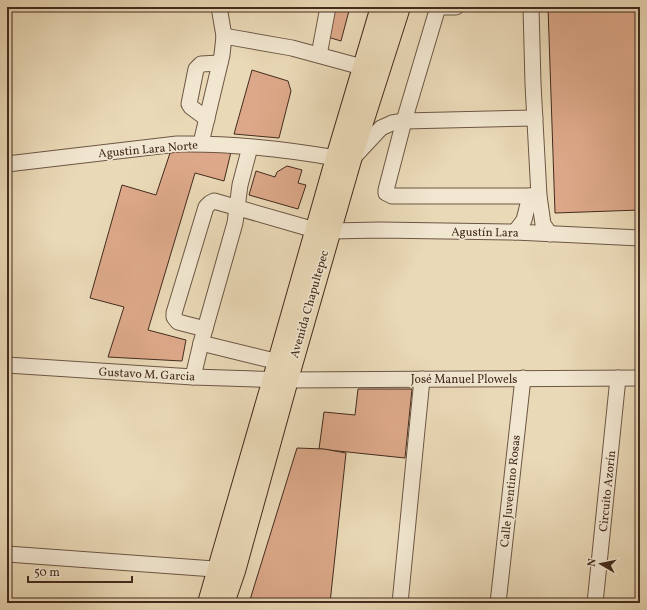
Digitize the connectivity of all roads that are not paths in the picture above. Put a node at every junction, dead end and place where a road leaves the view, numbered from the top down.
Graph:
1 (219, 7) edge
2 (328, 7) edge
3 (381, 7) edge
4 (438, 7) edge
5 (456, 7) edge
6 (531, 7) edge
7 (398, 12) edge
8 (224, 36) junction
9 (319, 55) junction
10 (220, 63) junction
11 (372, 70) junction
12 (535, 118) junction
13 (207, 119) junction
14 (404, 121) junction
15 (201, 143) junction
16 (250, 147) junction
17 (344, 159) junction
18 (7, 164) edge
19 (535, 196) junction
20 (237, 208) junction
21 (323, 230) junction
22 (515, 232) junction
23 (550, 234) junction
24 (640, 238) edge
25 (205, 329) junction
26 (201, 343) junction
27 (7, 365) edge
28 (283, 371) junction
29 (193, 377) junction
30 (523, 378) junction
31 (618, 378) junction
32 (640, 378) edge
33 (422, 379) junction
34 (7, 554) edge
35 (227, 570) junction
36 (212, 603) edge
37 (400, 603) edge
38 (498, 603) edge
39 (595, 603) edge

1 - 8 street
2 - 9 street
3 - 11 main road
4 - 5 street
4 - 14 street
6 - 12 street
7 - 11 main road, Avenida Chapultepec
8 - 9 street
8 - 10 street
9 - 11 street
10 - 13 street
10 - 13 street
11 - 17 main road, Avenida Chapultepec
12 - 14 street
12 - 19 street
13 - 15 street
14 - 17 street
14 - 19 street
15 - 16 street, Agustin Lara Norte
15 - 18 street, Agustin Lara Norte
16 - 17 street, Agustin Lara Norte
16 - 20 street
17 - 21 main road
17 - 21 main road, Avenida Chapultepec
19 - 22 street
19 - 23 street
20 - 21 street, Agustín Lara
20 - 25 street
20 - 25 street, Agustín Lara
21 - 22 street, Agustín Lara
21 - 28 main road, Avenida Chapultepec
22 - 23 street, Agustín Lara
23 - 24 street, Agustín Lara
25 - 26 street
26 - 28 street
26 - 29 street
27 - 29 street, Gustavo M. Garcia
28 - 29 street, Gustavo M. Garcia
28 - 33 street, José Manuel Plowels
28 - 35 main road, Avenida Chapultepec
30 - 31 street, José Manuel Plowels
30 - 33 street, José Manuel Plowels
30 - 38 street, Calle Juventino Rosas
31 - 32 street, José Manuel Plowels
31 - 39 street, Circuito Azorín
33 - 37 street
34 - 35 street
35 - 36 main road, Avenida Chapultepec

